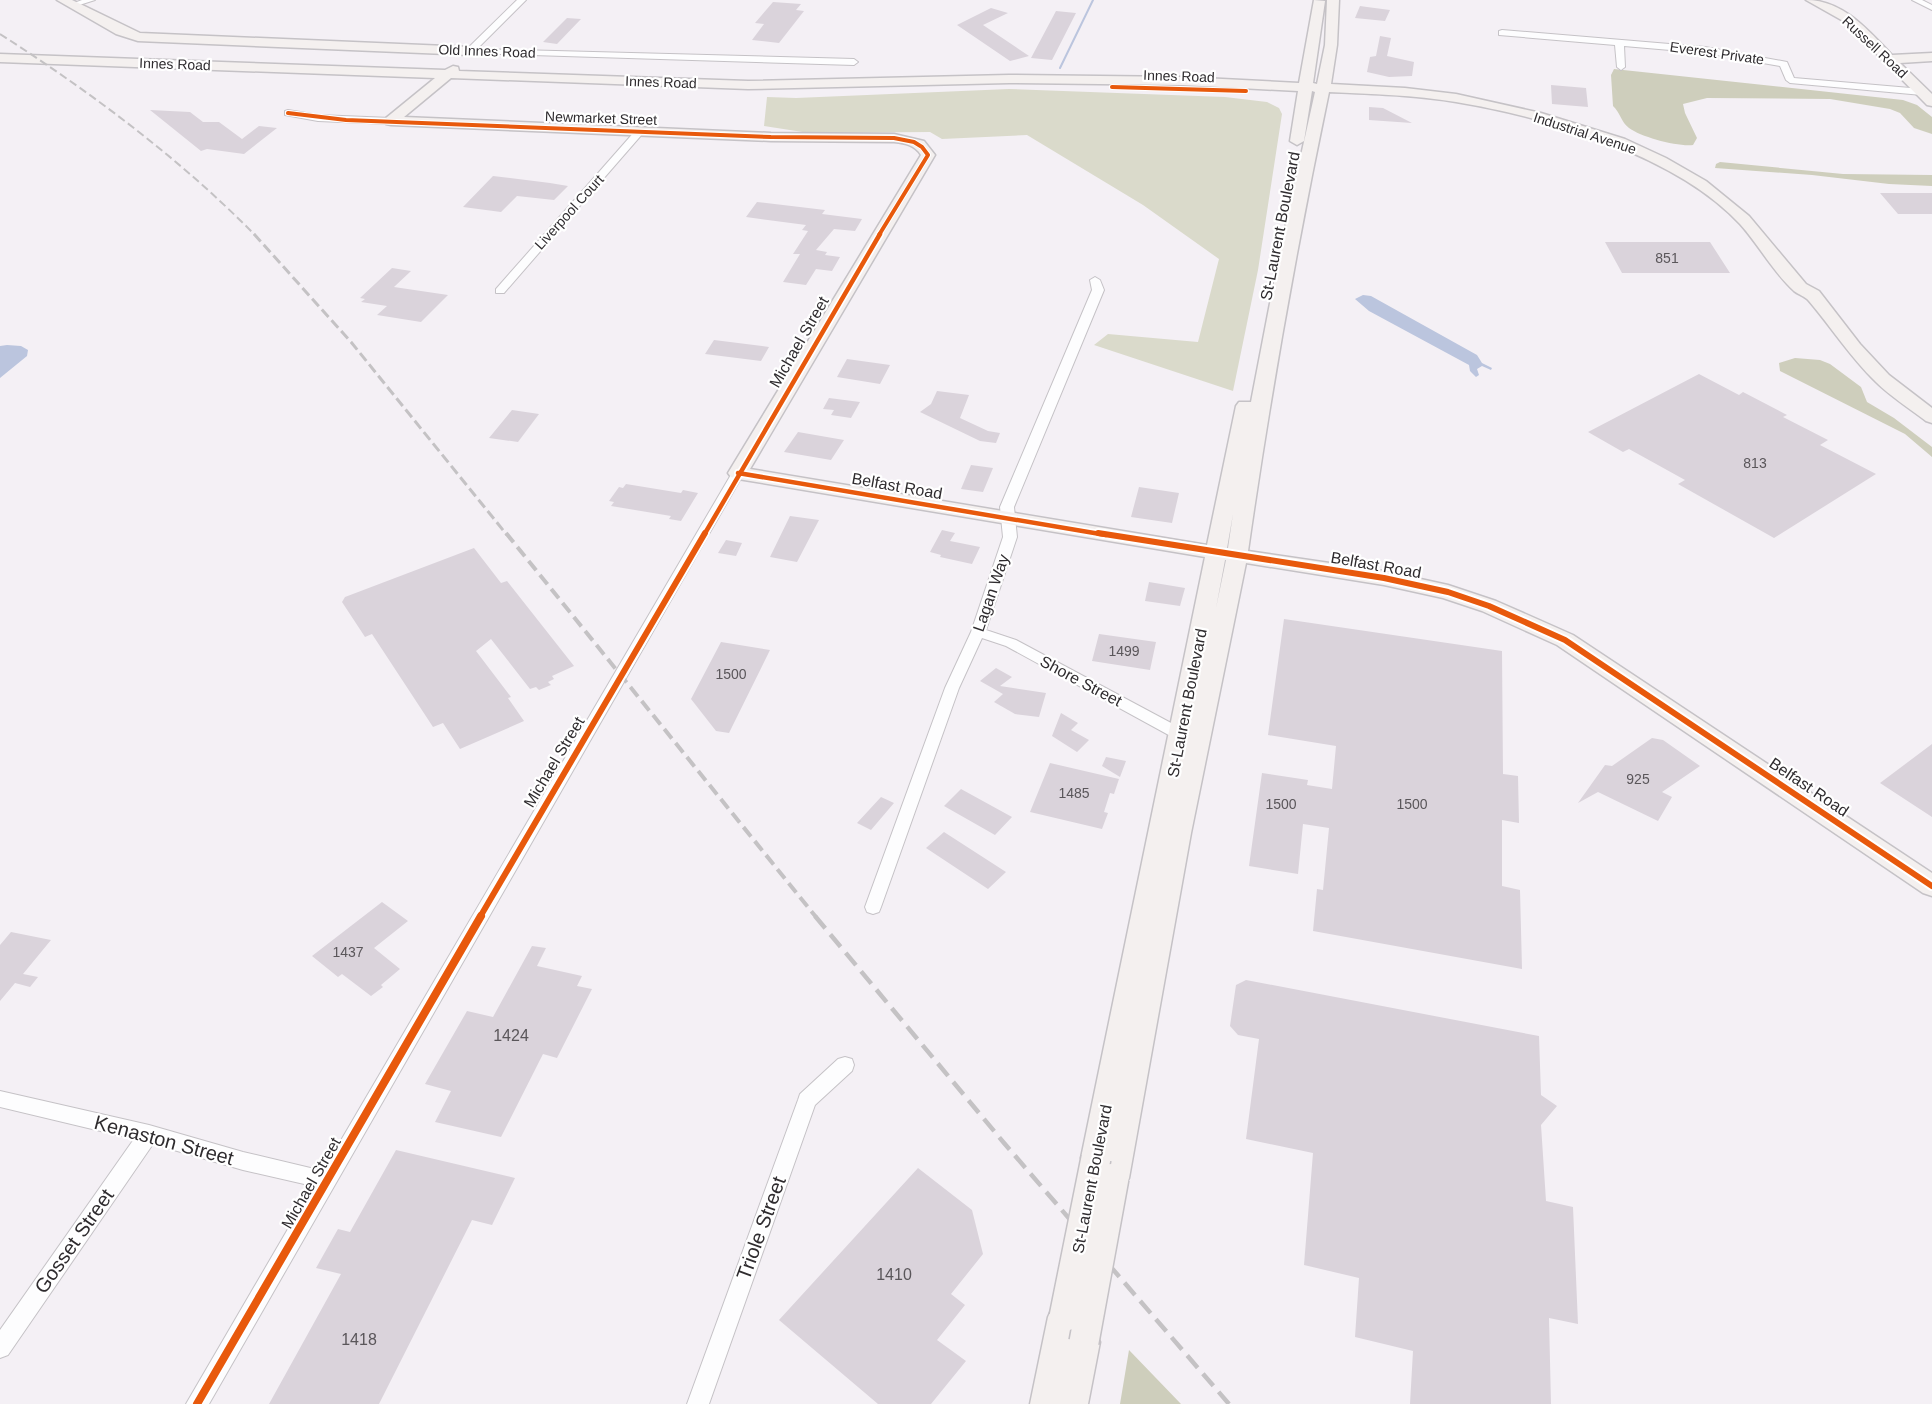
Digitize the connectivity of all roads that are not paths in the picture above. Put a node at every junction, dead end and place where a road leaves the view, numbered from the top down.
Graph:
1 (91, 0) edge
2 (522, 0) edge
3 (1319, 0) edge
4 (1333, 0) edge
5 (1812, 0) edge
6 (1916, 0) edge
7 (68, 3) edge
8 (1932, 8) edge
9 (1502, 33) dead end
10 (1619, 42) junction
11 (1311, 52) junction
12 (1932, 57) edge
13 (0, 58) edge
14 (1891, 59) junction
15 (854, 62) dead end
16 (0, 63) edge
17 (1621, 67) dead end
18 (449, 69) junction
19 (1326, 74) junction
20 (396, 75) junction
21 (1269, 85) junction
22 (1305, 90) junction
23 (1246, 91) junction
24 (1321, 91) junction
25 (417, 92) junction
26 (1405, 92) junction
27 (1922, 92) junction
28 (1354, 96) junction
29 (1932, 102) edge
30 (1496, 108) junction
31 (405, 109) junction
32 (288, 113) dead end
33 (1300, 118) junction
34 (391, 122) junction
35 (639, 132) junction
36 (1313, 134) junction
37 (914, 140) joint
38 (1284, 243) junction
39 (1095, 280) dead end
40 (1800, 287) junction
41 (500, 291) dead end
42 (1932, 417) edge
43 (1932, 431) edge
44 (738, 473) junction
45 (1010, 519) junction
46 (1233, 522) junction
47 (1167, 545) junction
48 (1227, 554) junction
49 (1300, 565) junction
50 (1220, 587) junction
51 (978, 632) junction
52 (1181, 735) junction
53 (1932, 886) edge
54 (873, 907) dead end
55 (845, 1065) dead end
56 (0, 1099) edge
57 (149, 1134) junction
58 (1105, 1168) junction
59 (328, 1181) junction
60 (0, 1348) edge
61 (198, 1404) edge
62 (698, 1404) edge
63 (1046, 1404) edge
64 (1072, 1404) edge

1 - 7 street
2 - 18 street
3 - 11 main road, St-Laurent Boulevard
4 - 19 main road, St-Laurent Boulevard
5 - 14 main road, Russell Road
6 - 8 street
7 - 18 main road, Old Innes Road
9 - 10 street, Everest Private
10 - 17 street
10 - 27 street, Everest Private
11 - 21 main road
11 - 22 main road, St-Laurent Boulevard
12 - 14 main road
13 - 20 main road, Innes Road
14 - 27 main road, Russell Road
15 - 18 street, Old Innes Road
16 - 20 main road, Innes Road
18 - 20 main road, Innes Road
18 - 20 main road
18 - 21 main road, Innes Road
18 - 23 main road, Innes Road
18 - 25 main road
18 - 31 main road
19 - 24 main road, St-Laurent Boulevard
19 - 26 main road
20 - 25 main road
21 - 22 main road, Innes Road
22 - 23 main road, Innes Road
22 - 24 main road, Innes Road
22 - 33 main road, St-Laurent Boulevard
23 - 33 main road
24 - 26 main road, Industrial Avenue
24 - 28 main road, Industrial Avenue
24 - 36 main road, St-Laurent Boulevard
25 - 31 main road
26 - 30 main road, Industrial Avenue
27 - 29 main road, Russell Road
28 - 30 main road, Industrial Avenue
28 - 36 main road
30 - 40 main road, Industrial Avenue
31 - 34 main road
32 - 34 street, Newmarket Street
33 - 38 main road, St-Laurent Boulevard
34 - 35 main road, Newmarket Street
35 - 37 main road, Newmarket Street
35 - 41 street, Liverpool Court
36 - 38 main road, St-Laurent Boulevard
37 - 44 main road, Michael Street
38 - 46 main road, St-Laurent Boulevard
39 - 45 street, Lagan Way
40 - 42 main road, Industrial Avenue
40 - 43 main road, Industrial Avenue
44 - 45 main road, Belfast Road
44 - 59 street, Michael Street
45 - 47 main road, Belfast Road
45 - 51 street, Lagan Way
46 - 47 main road
46 - 48 main road, St-Laurent Boulevard
46 - 49 main road
47 - 48 main road, Belfast Road
47 - 50 main road
48 - 49 main road, Belfast Road
48 - 50 main road, St-Laurent Boulevard
49 - 50 main road
49 - 53 main road, Belfast Road
50 - 52 main road, St-Laurent Boulevard
50 - 58 main road, St-Laurent Boulevard
51 - 52 street, Shore Street
51 - 54 street, Lagan Way
52 - 58 main road, St-Laurent Boulevard
55 - 62 street, Triole Street
56 - 57 street, Kenaston Street
57 - 59 street, Kenaston Street
57 - 60 street, Gosset Street
58 - 63 main road, St-Laurent Boulevard, bridge
58 - 64 main road, St-Laurent Boulevard, bridge
59 - 61 street, Michael Street

